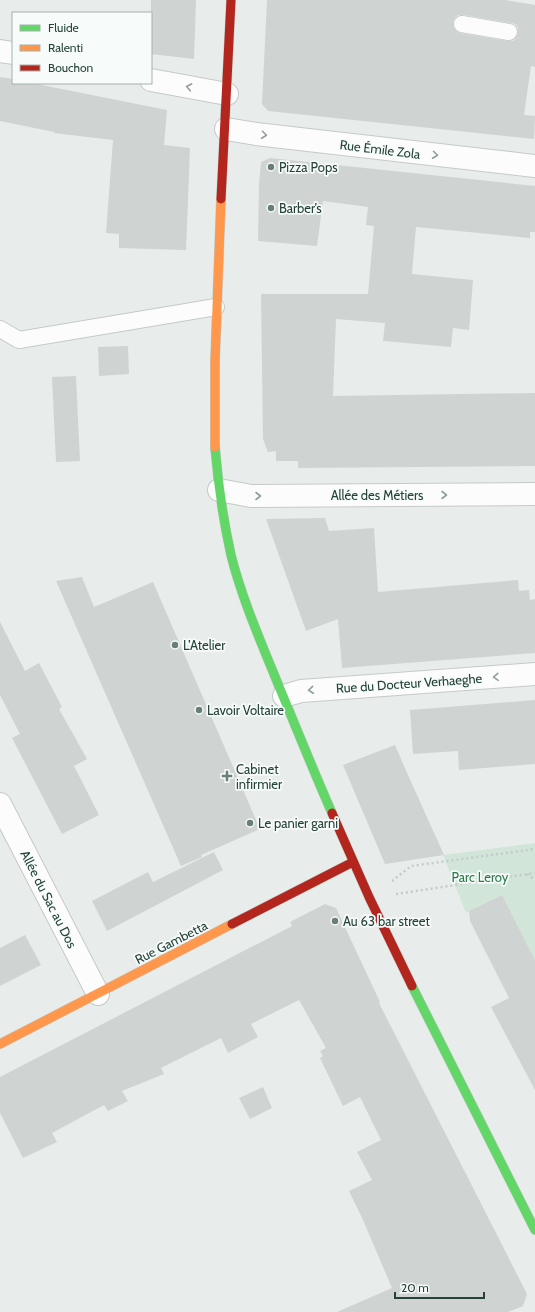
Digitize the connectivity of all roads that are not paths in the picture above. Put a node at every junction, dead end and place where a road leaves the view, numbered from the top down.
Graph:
1 (231, 0) edge
2 (462, 24) dead end
3 (509, 32) dead end
4 (0, 51) edge
5 (12, 53) edge
6 (152, 80) edge
7 (227, 94) junction
8 (226, 129) junction
9 (535, 166) edge
10 (216, 307) junction
11 (0, 329) edge
12 (219, 490) junction
13 (535, 494) edge
14 (535, 674) edge
15 (284, 696) junction
16 (0, 804) edge
17 (353, 862) junction
18 (98, 994) junction
19 (0, 1044) edge
20 (535, 1230) edge

1 - 7 street
2 - 3 lane
4 - 5 street
7 -> 6 street
7 - 8 street
8 -> 9 street, Rue Émile Zola
8 - 10 street
10 - 11 lane
10 - 12 street
12 -> 13 street, Allée des Métiers
12 - 15 street
14 -> 15 street, Rue du Docteur Verhaeghe
15 - 17 street
16 - 18 street, Allée du Sac au Dos
17 - 18 street, Rue Gambetta
17 - 20 street
18 - 19 street, Rue Gambetta

